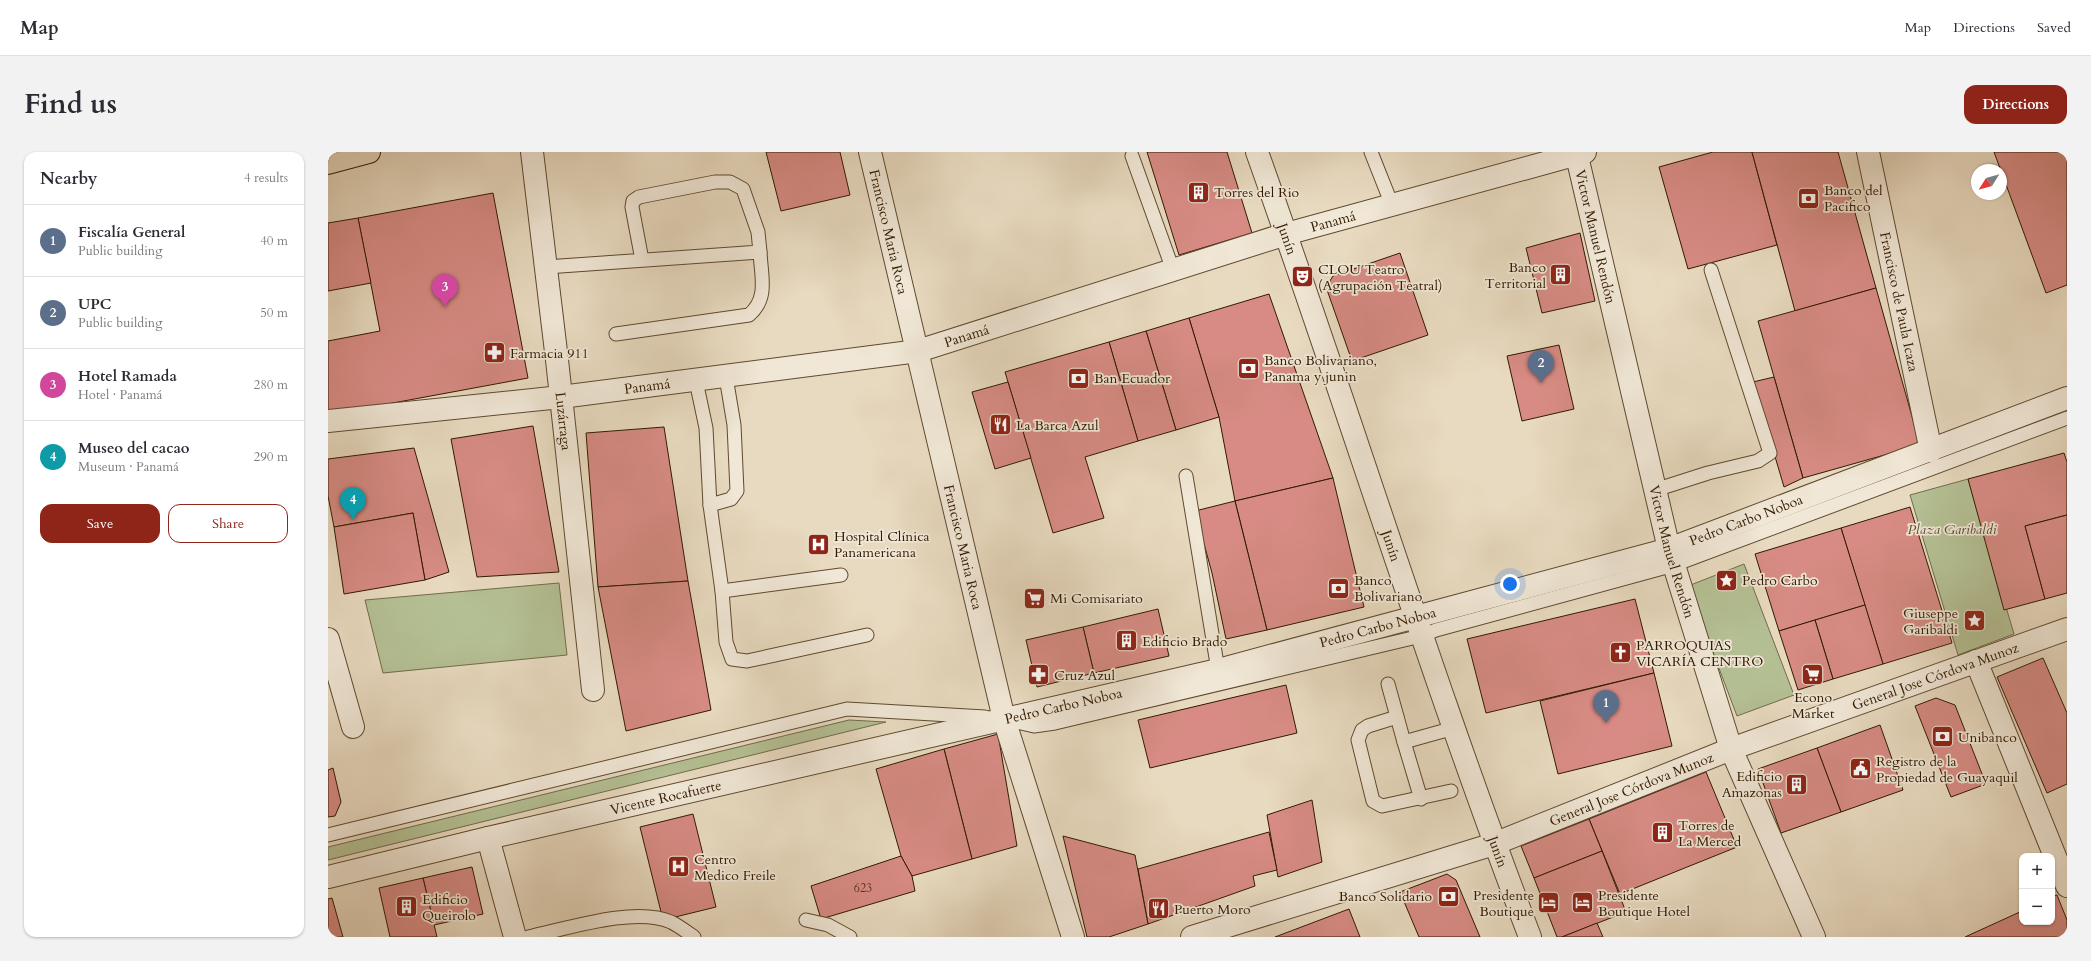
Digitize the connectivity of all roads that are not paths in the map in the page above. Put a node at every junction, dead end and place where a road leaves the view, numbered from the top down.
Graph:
1 (369, 152) edge
2 (532, 152) edge
3 (870, 152) edge
4 (1257, 152) edge
5 (1371, 152) edge
6 (1868, 152) edge
7 (1579, 153) edge
8 (1132, 156) dead end
9 (328, 163) edge
10 (1392, 205) junction
11 (1286, 234) junction
12 (760, 252) junction
13 (642, 260) junction
14 (546, 267) junction
15 (1173, 270) junction
16 (1711, 270) dead end
17 (616, 334) dead end
18 (918, 351) junction
19 (726, 376) junction
20 (696, 381) junction
21 (561, 397) junction
22 (2067, 398) edge
23 (2067, 418) edge
24 (328, 421) edge
25 (1931, 451) junction
26 (1186, 476) dead end
27 (1655, 490) junction
28 (710, 505) junction
29 (1672, 557) junction
30 (840, 575) dead end
31 (722, 591) junction
32 (1418, 627) junction
33 (2067, 629) edge
34 (867, 635) dead end
35 (328, 639) edge
36 (1976, 661) junction
37 (1218, 670) junction
38 (1388, 684) dead end
39 (593, 690) dead end
40 (1397, 717) junction
41 (1004, 719) junction
42 (354, 727) dead end
43 (1454, 728) junction
44 (1404, 742) junction
45 (1731, 750) junction
46 (1451, 791) dead end
47 (1421, 799) junction
48 (328, 835) edge
49 (488, 838) junction
50 (1494, 844) junction
51 (328, 877) edge
52 (2067, 886) edge
53 (806, 920) dead end
54 (515, 937) edge
55 (528, 937) edge
56 (694, 937) edge
57 (850, 937) edge
58 (1073, 937) edge
59 (1192, 937) edge
60 (1530, 937) edge
61 (1814, 937) edge

1 - 9 main road
2 - 14 street, Luzárraga
3 - 18 street, Francisco Maria Roca
4 - 11 street, Junín
5 - 10 lane
6 - 25 street, Francisco de Paula Icaza
7 - 10 street, Panamá
7 - 27 street, Victor Manuel Rendón
8 - 15 lane
10 - 11 street, Panamá
11 - 15 street, Panamá
11 - 32 street, Junín
12 - 13 lane
12 - 13 lane
12 - 17 lane
13 - 14 lane
14 - 21 street, Luzárraga
15 - 18 street, Panamá
16 - 27 lane
18 - 19 street, Panamá
18 - 41 street, Francisco Maria Roca
19 - 20 street, Panamá
19 - 28 lane
20 - 21 street, Panamá
20 - 28 lane
21 - 24 street, Panamá
21 - 39 street, Luzárraga
22 - 25 street, Pedro Carbo Noboa
23 - 29 lane, Pedro Carbo Noboa
25 - 29 street, Pedro Carbo Noboa
26 - 37 lane
27 - 29 street, Victor Manuel Rendón
28 - 31 lane
29 - 32 street, Pedro Carbo Noboa
29 - 45 street, Victor Manuel Rendón
30 - 31 lane
31 - 34 lane
32 - 37 street, Pedro Carbo Noboa
32 - 41 lane, Pedro Carbo Noboa
32 - 43 street, Junín
33 - 36 street, General Jose Córdova Munoz
35 - 42 street
36 - 45 street, General Jose Córdova Munoz
36 - 52 street
37 - 41 street, Pedro Carbo Noboa
38 - 40 lane
40 - 44 lane
40 - 47 lane
41 - 48 lane
41 - 49 street, Vicente Rocafuerte
41 - 58 street, Francisco Maria Roca
43 - 44 lane
43 - 50 street, Junín
44 - 47 lane
45 - 50 street, General Jose Córdova Munoz
45 - 61 street, Victor Manuel Rendón
46 - 47 lane
49 - 51 street, Vicente Rocafuerte
49 - 54 street
50 - 59 street, General Jose Córdova Munoz
50 - 60 street, Junín
53 - 57 lane
55 - 56 lane

